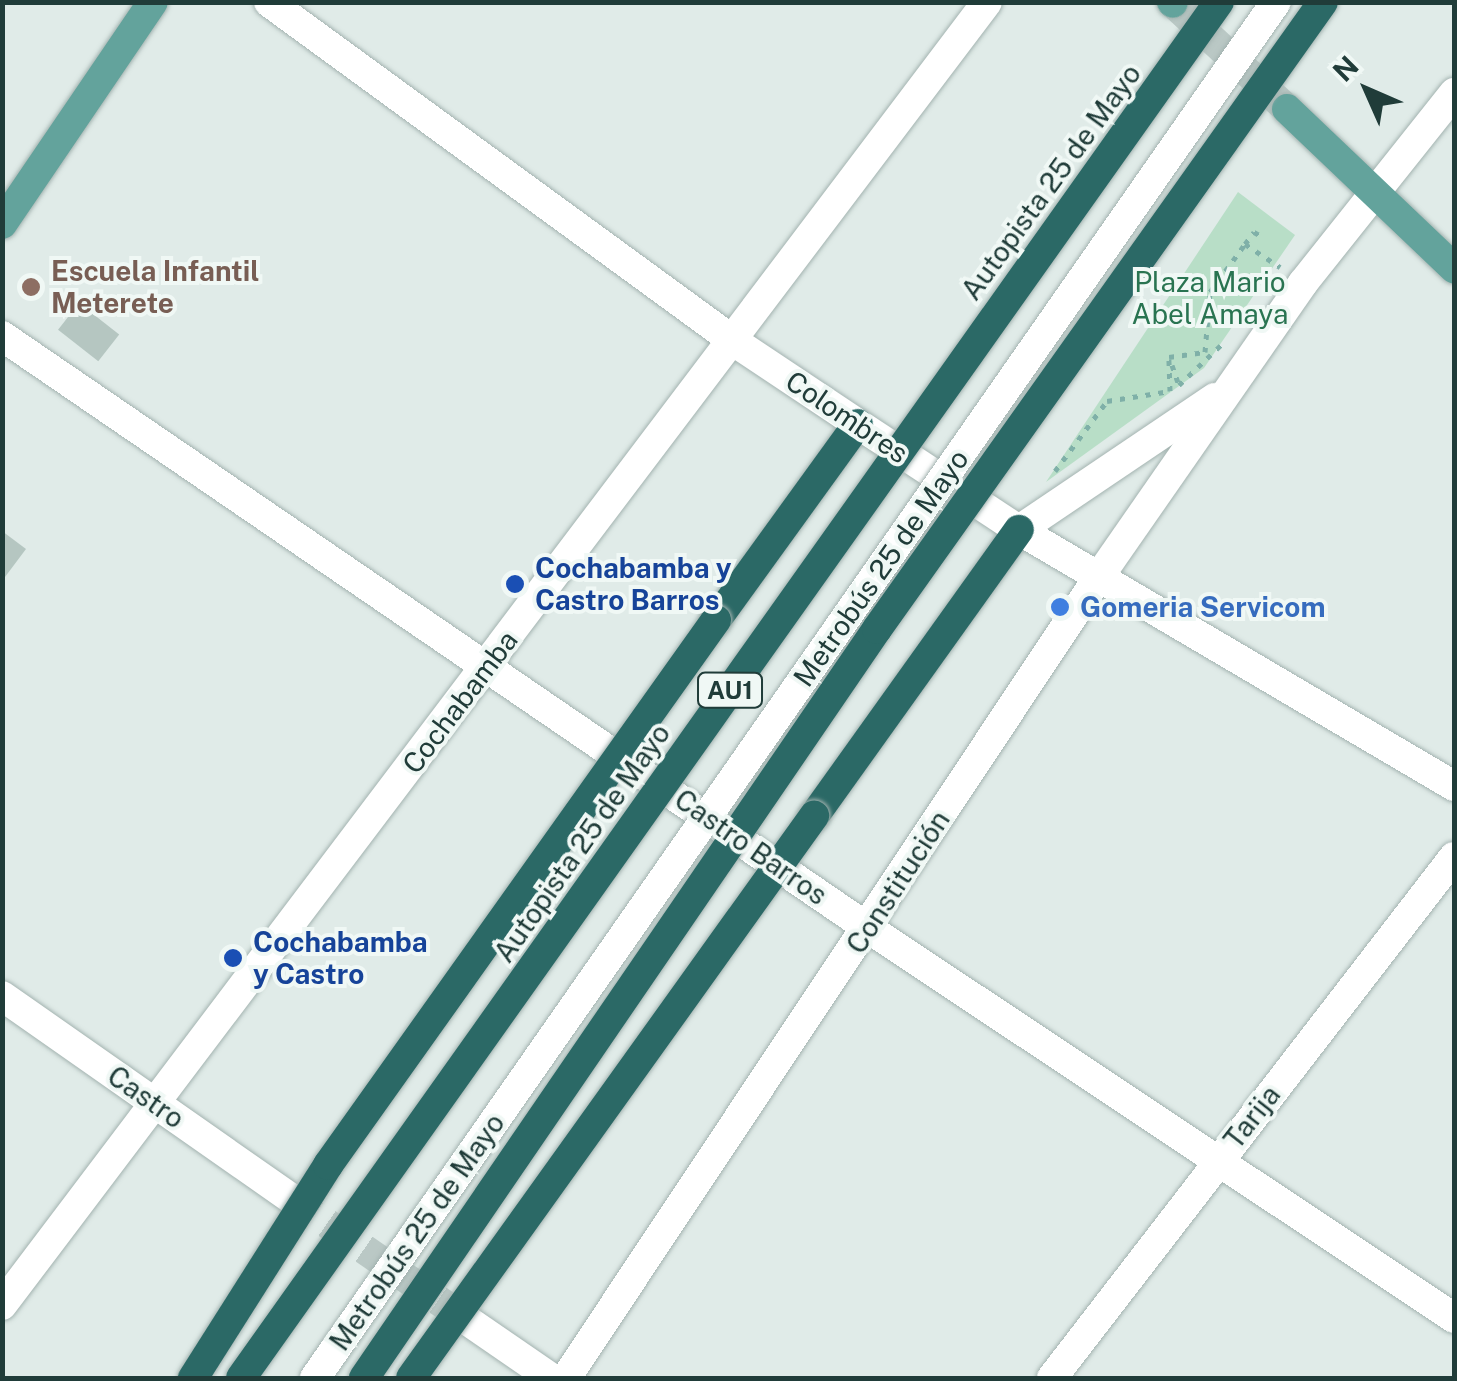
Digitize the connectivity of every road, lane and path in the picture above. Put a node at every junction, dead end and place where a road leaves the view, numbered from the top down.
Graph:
1 (153, 2) edge
2 (269, 2) edge
3 (987, 2) edge
4 (1219, 2) edge
5 (1276, 2) edge
6 (1324, 2) edge
7 (1454, 93) edge
8 (1287, 109) tunnel mouth
9 (1374, 190) junction
10 (2, 224) edge
11 (1263, 237) dead end
12 (1245, 244) junction
13 (1274, 264) dead end
14 (1454, 268) edge
15 (2, 336) edge
16 (734, 342) junction
17 (1222, 344) dead end
18 (1169, 357) junction
19 (1232, 387) junction
20 (858, 424) junction
21 (1046, 482) dead end
22 (1018, 530) junction
23 (1098, 578) junction
24 (488, 665) junction
25 (1454, 786) edge
26 (1454, 856) edge
27 (868, 928) junction
28 (2, 996) edge
29 (154, 1103) junction
30 (1219, 1160) junction
31 (290, 1198) tunnel mouth
32 (2, 1305) edge
33 (458, 1314) tunnel mouth
34 (1454, 1318) edge
35 (193, 1378) edge
36 (241, 1378) edge
37 (315, 1378) edge
38 (364, 1378) edge
39 (411, 1378) edge
40 (551, 1378) edge
41 (566, 1378) edge
42 (1052, 1378) edge

1 - 10 main road
2 - 16 street, Colombres
3 - 16 street, Cochabamba
4 - 36 highway, Autopista 25 de Mayo / AU1, bridge
5 - 37 street, Metrobús 25 de Mayo, bridge
6 - 38 highway, bridge
7 - 9 street, Constitución
8 - 9 main road
9 - 14 main road
9 - 19 street, Constitución
11 - 12 path
12 - 13 path
12 - 18 path
15 - 24 street, Castro Barros
16 - 20 street, Colombres
16 - 24 street, Cochabamba
17 - 18 path
18 - 21 path
19 - 22 street, Constitución
19 - 23 street, Constitución
20 - 22 street, Colombres
20 - 35 highway, bridge
22 - 23 street, Colombres
22 - 39 highway, bridge
23 - 25 street, Colombres
23 - 27 street, Constitución
24 - 27 street, Castro Barros
24 - 29 street, Cochabamba
26 - 30 street, Tarija
27 - 30 street, Castro Barros
27 - 41 street, Constitución
28 - 29 street, Castro
29 - 31 street, Castro
29 - 32 street, Cochabamba
30 - 34 street, Castro Barros
30 - 42 street, Tarija
33 - 40 street

